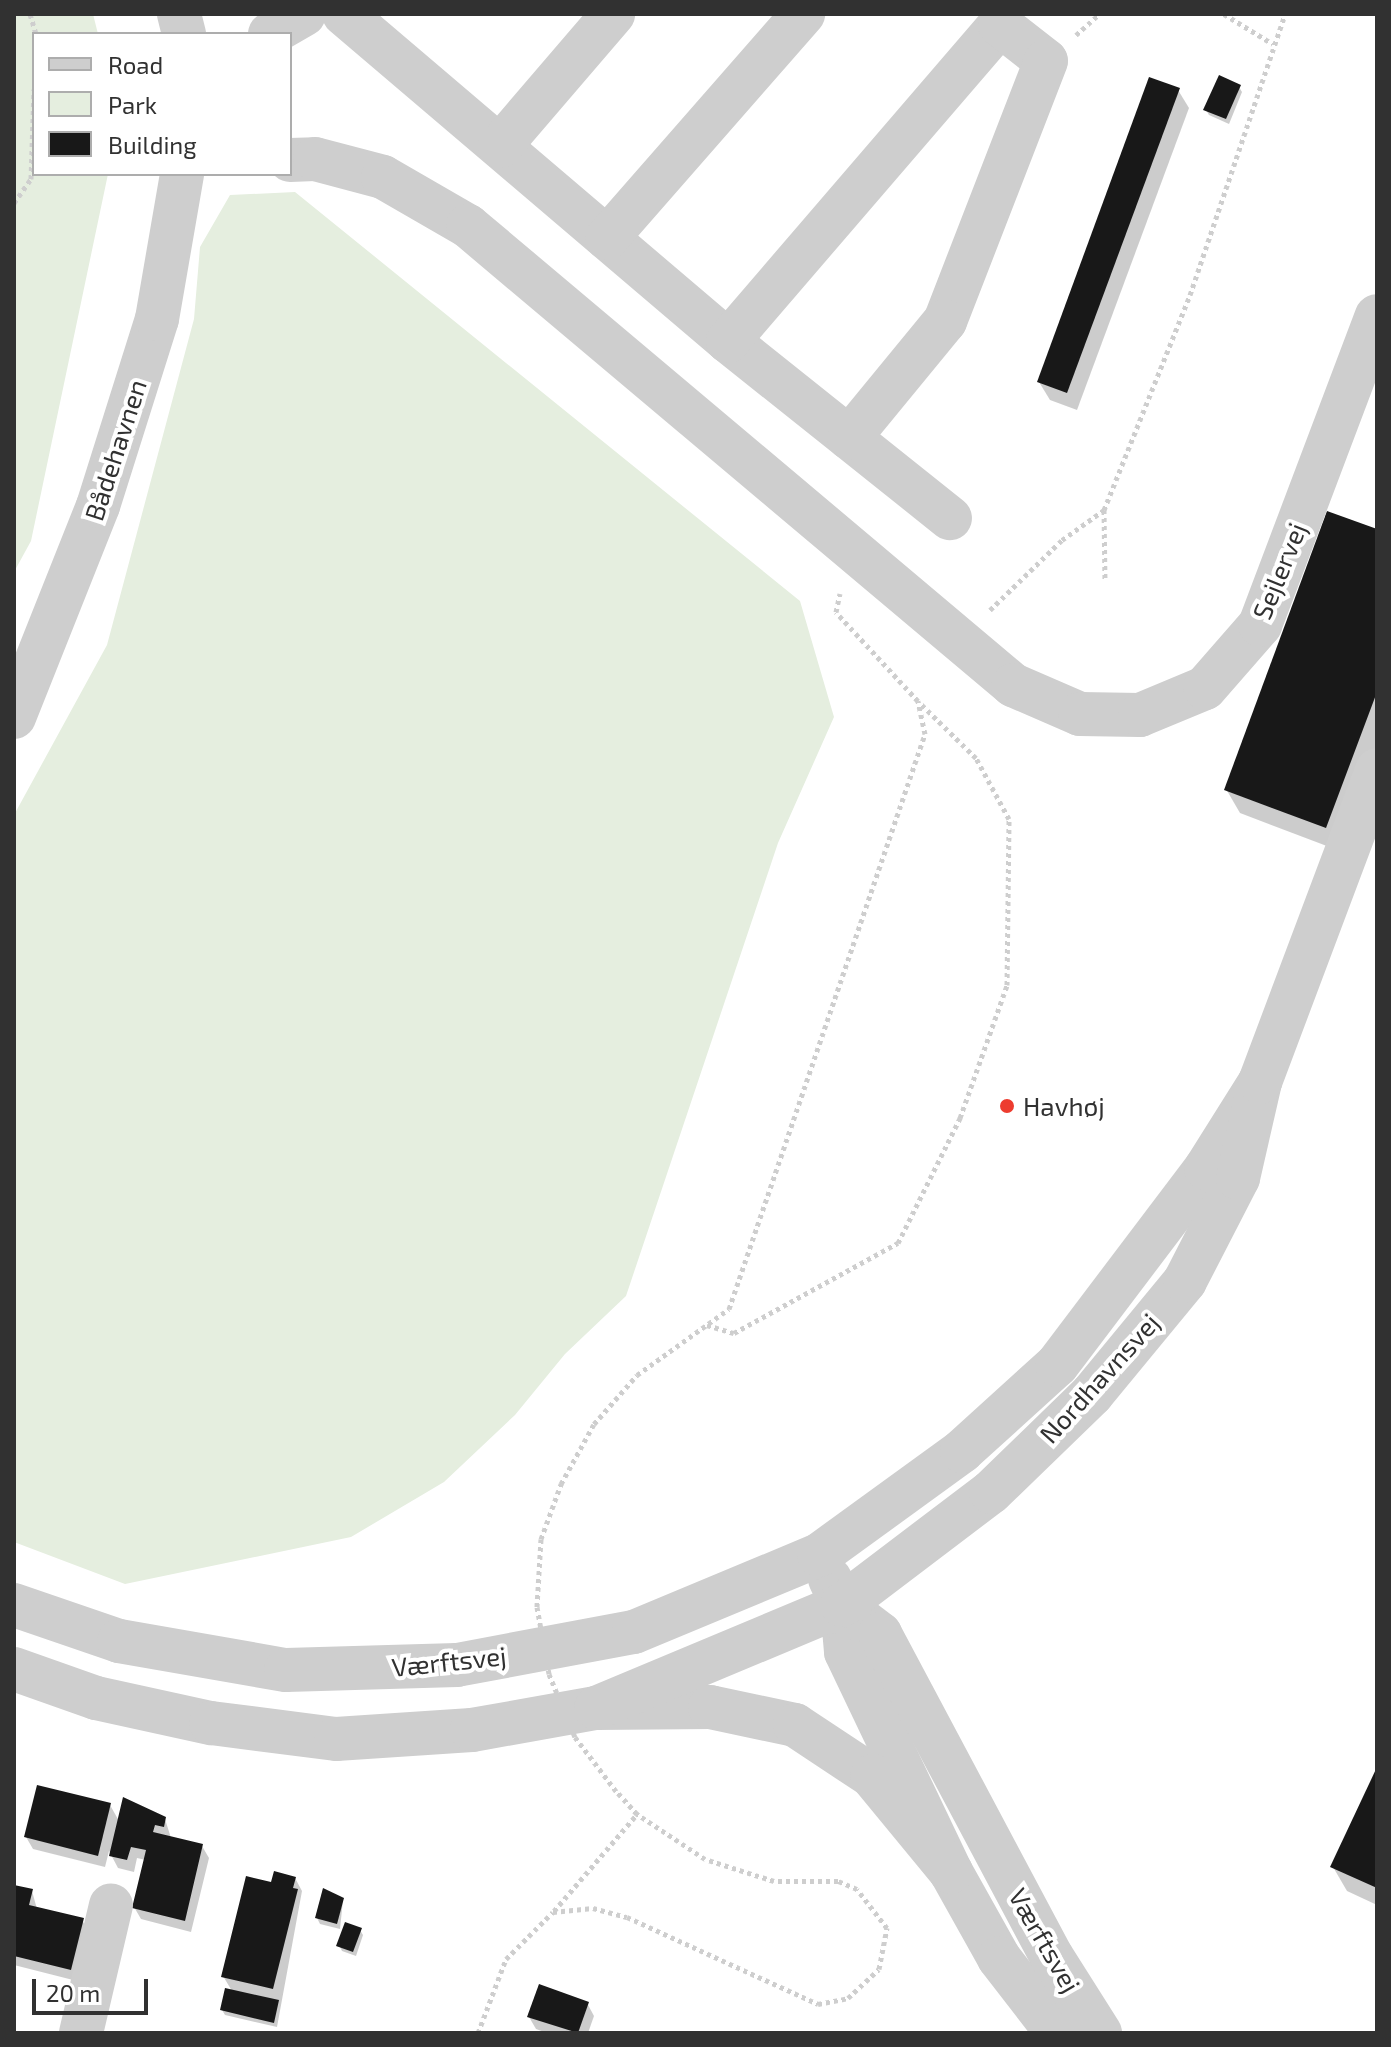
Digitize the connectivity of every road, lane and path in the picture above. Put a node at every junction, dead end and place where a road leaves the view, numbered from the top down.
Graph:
1 (304, 14) edge
2 (344, 14) edge
3 (613, 14) edge
4 (803, 14) edge
5 (1224, 14) edge
6 (1285, 14) edge
7 (273, 32) edge
8 (1273, 44) junction
9 (500, 146) junction
10 (32, 149) edge
11 (292, 160) edge
12 (182, 176) edge
13 (14, 203) edge
14 (607, 238) junction
15 (1377, 316) edge
16 (728, 341) junction
17 (849, 438) junction
18 (1104, 510) dead end
19 (950, 518) dead end
20 (858, 555) junction
21 (918, 701) junction
22 (14, 717) edge
23 (1371, 785) edge
24 (1260, 1082) junction
25 (707, 1325) junction
26 (819, 1555) junction
27 (14, 1605) edge
28 (842, 1605) junction
29 (14, 1669) edge
30 (596, 1708) junction
31 (637, 1814) junction
32 (951, 1872) junction
33 (111, 1905) dead end
34 (553, 1912) junction
35 (81, 2033) edge
36 (478, 2033) edge
37 (1057, 2033) edge
38 (1100, 2033) edge

1 - 7 street
2 - 9 street
3 - 9 street
4 - 14 street
5 - 8 path
6 - 8 path
8 - 18 path
9 - 14 street
10 - 13 path
11 - 20 street, Sejlervej
12 - 22 street, Bådehavnen
14 - 16 street
15 - 20 street, Sejlervej
16 - 17 street
16 - 17 street
17 - 19 street
20 - 21 path
21 - 25 path
21 - 25 path
23 - 24 street, Nordhavnsvej
24 - 26 street, Nordhavnsvej
24 - 28 street, Nordhavnsvej
25 - 31 path, bridge
26 - 27 street, Værftsvej
26 - 28 street, Værftsvej
28 - 30 street, Værftsvej
28 - 32 street, Værftsvej
28 - 38 street, Værftsvej
29 - 30 street, Værftsvej
30 - 32 street, Værftsvej
31 - 34 path
31 - 34 path
32 - 37 street, Værftsvej
33 - 35 street
34 - 36 path

